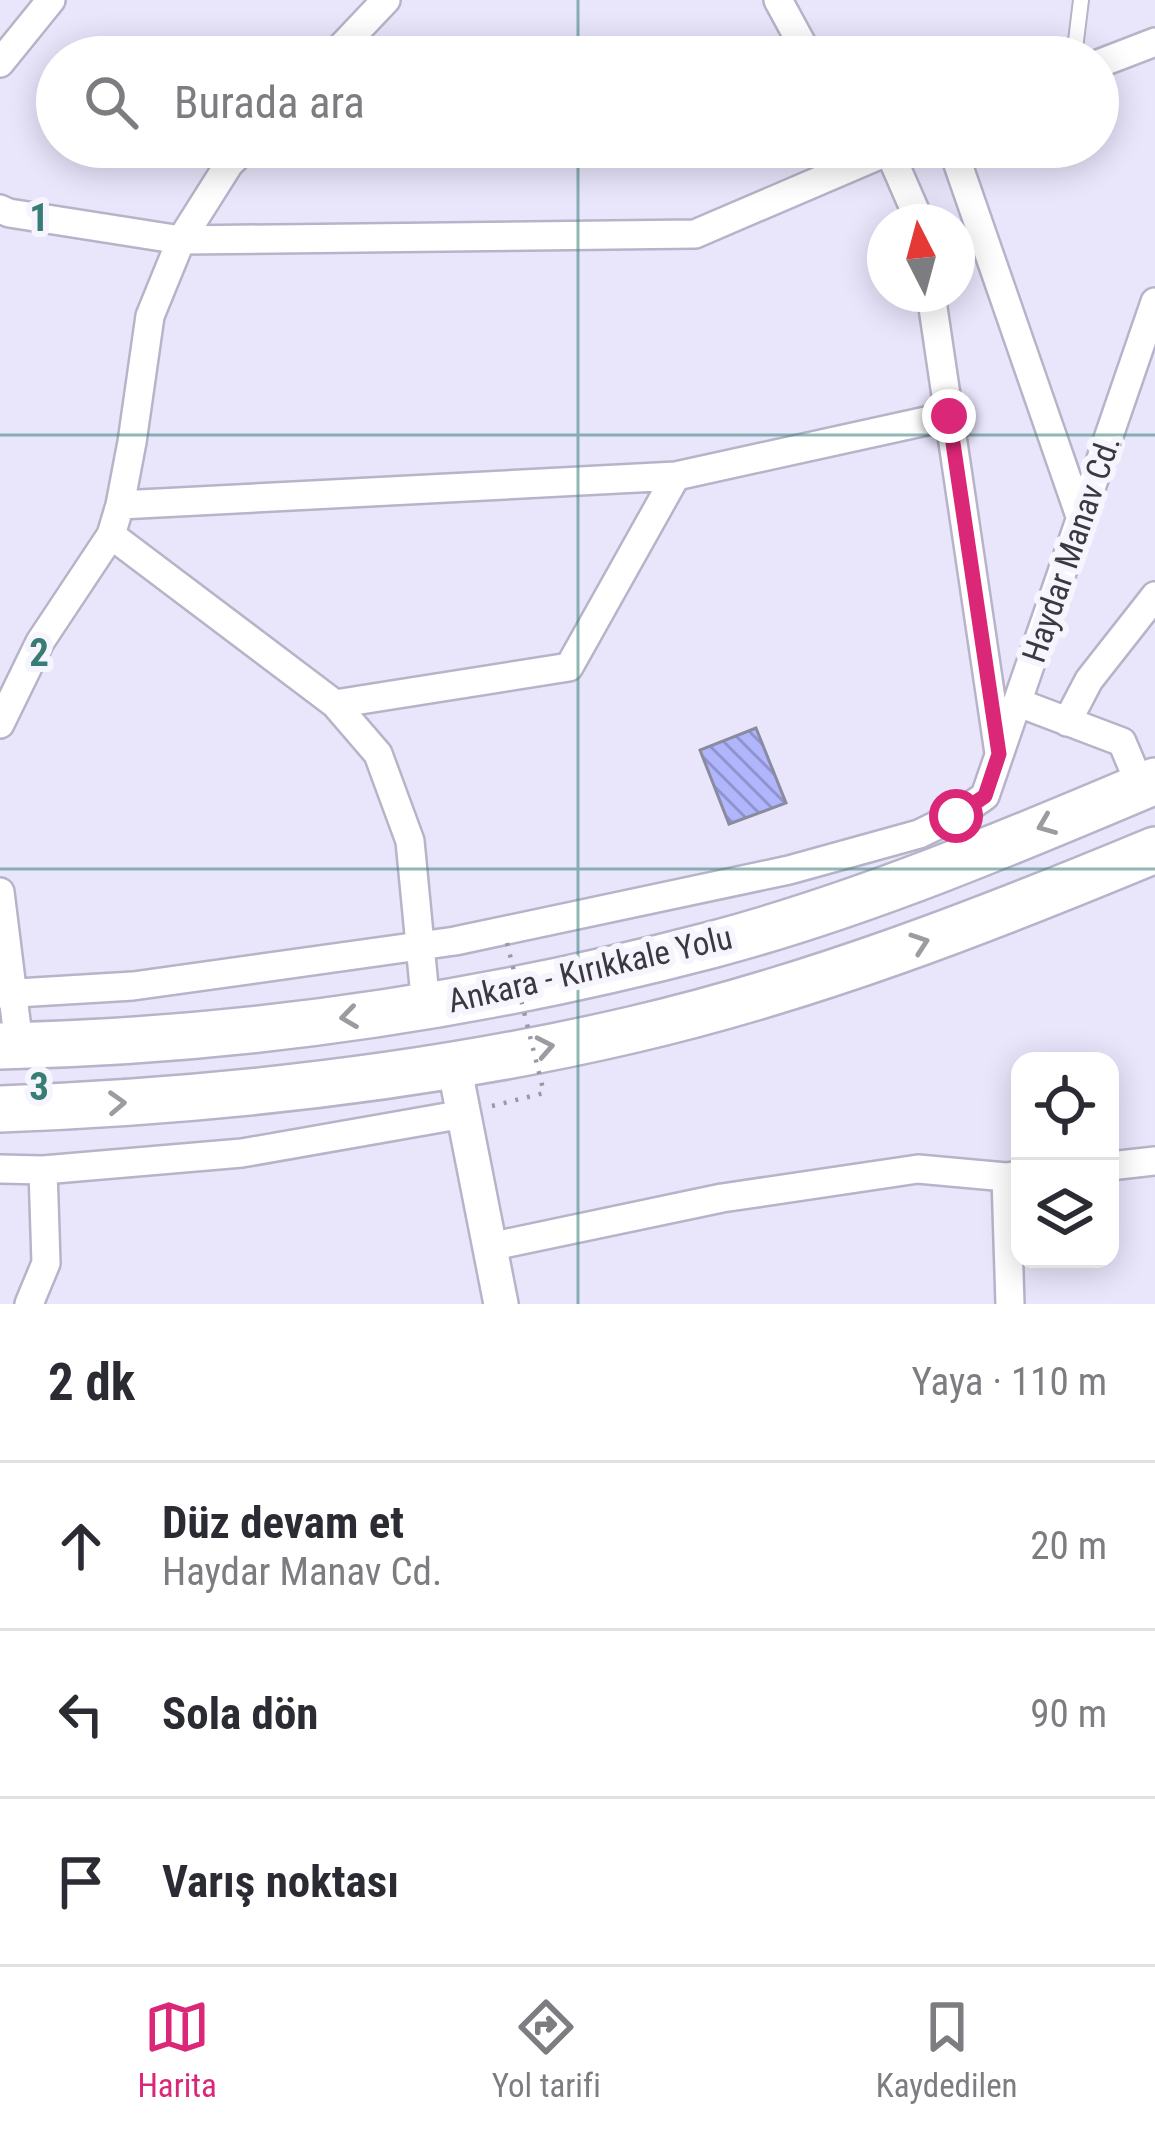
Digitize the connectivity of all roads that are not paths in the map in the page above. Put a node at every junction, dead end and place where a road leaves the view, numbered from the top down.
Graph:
1 (51, 0) edge
2 (386, 0) edge
3 (778, 0) edge
4 (1081, 0) edge
5 (12, 25) edge
6 (352, 36) edge
7 (798, 36) edge
8 (1077, 36) edge
9 (1155, 42) edge
10 (1119, 56) edge
11 (0, 63) edge
12 (227, 168) edge
13 (844, 168) edge
14 (898, 168) edge
15 (959, 168) edge
16 (913, 204) edge
17 (0, 209) edge
18 (182, 240) junction
19 (1155, 302) edge
20 (934, 312) edge
21 (949, 416) junction
22 (676, 476) junction
23 (120, 505) junction
24 (1081, 519) junction
25 (111, 535) junction
26 (1155, 596) edge
27 (335, 704) junction
28 (1018, 704) junction
29 (1066, 722) junction
30 (0, 724) edge
31 (999, 754) junction
32 (1148, 784) edge
33 (1155, 850) edge
34 (927, 852) junction
35 (0, 892) edge
36 (419, 948) junction
37 (6, 994) edge
38 (426, 1006) junction
39 (10, 1046) edge
40 (454, 1065) junction
41 (0, 1109) edge
42 (474, 1111) junction
43 (1155, 1161) edge
44 (1119, 1165) edge
45 (0, 1169) edge
46 (43, 1170) junction
47 (1011, 1176) edge
48 (490, 1247) junction
49 (1011, 1261) edge
50 (28, 1304) edge
51 (500, 1304) edge
52 (1010, 1304) edge

1 - 5 street
2 - 6 street
3 - 7 street
4 - 8 lane
5 - 11 street
9 - 10 street
12 - 18 street
13 - 18 street
14 - 16 street
15 - 24 street
17 - 18 street
18 - 23 street
19 - 24 street, Haydar Manav Cd.
20 - 21 street
21 - 22 street
21 - 31 street
22 - 23 street
22 - 27 street
23 - 25 street
24 - 28 street, Haydar Manav Cd.
25 - 27 street
25 - 30 street
26 - 29 street
27 - 36 street
28 - 29 street
28 - 31 street, Haydar Manav Cd.
29 - 32 street
31 - 34 street, Haydar Manav Cd.
32 -> 34 highway, Ankara - Kırıkkale Yolu
40 -> 33 highway, Ankara - Kırıkkale Yolu
34 - 36 street
34 - 38 highway, Ankara - Kırıkkale Yolu
35 - 37 street
36 - 37 street
36 - 38 street
37 - 39 street
38 -> 39 highway, Ankara - Kırıkkale Yolu
41 -> 40 highway, Ankara - Kırıkkale Yolu
40 - 42 street
42 - 46 street
42 - 48 street
43 - 44 street
45 - 46 street
46 - 50 street
47 - 48 street
48 - 51 street
49 - 52 street

